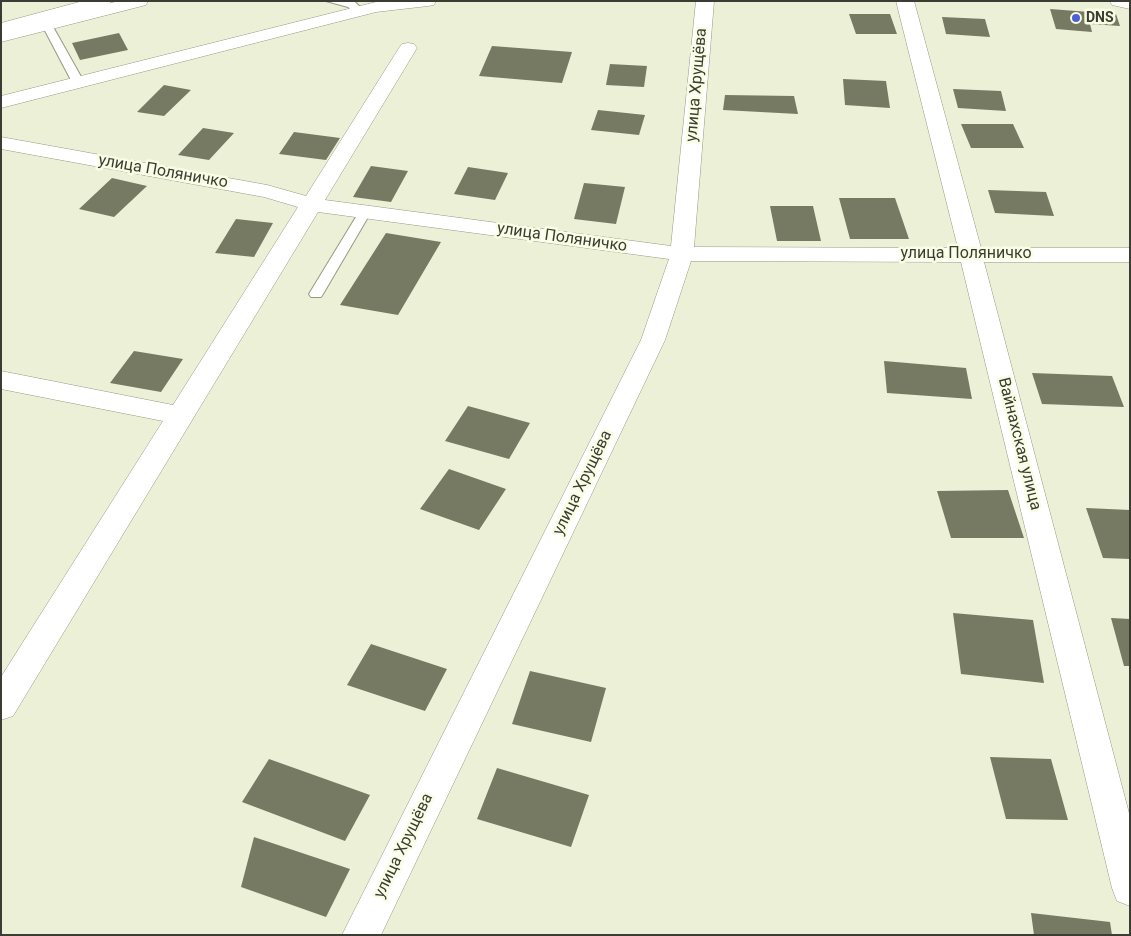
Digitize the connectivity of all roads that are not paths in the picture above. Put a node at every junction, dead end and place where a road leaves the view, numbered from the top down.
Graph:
1 (41, 1) edge
2 (103, 1) edge
3 (140, 1) edge
4 (332, 1) edge
5 (428, 1) edge
6 (705, 1) edge
7 (905, 1) edge
8 (1118, 1) edge
9 (1130, 4) edge
10 (359, 11) junction
11 (1, 12) edge
12 (47, 25) junction
13 (1, 29) edge
14 (1, 37) edge
15 (408, 48) dead end
16 (78, 82) junction
17 (1, 102) edge
18 (1, 143) edge
19 (310, 204) junction
20 (365, 212) junction
21 (682, 254) junction
22 (971, 254) junction
23 (1130, 255) edge
24 (316, 294) dead end
25 (1, 380) edge
26 (179, 415) junction
27 (1, 706) edge
28 (1130, 888) edge
29 (361, 935) edge

1 - 11 main road
2 - 13 main road
3 - 12 main road
4 - 10 lane
5 - 10 main road
6 - 21 main road, улица Хрущёва
7 - 22 main road, Вайнахская улица
8 - 9 main road
10 - 16 main road
12 - 14 main road
12 - 16 lane
15 - 19 main road
16 - 17 main road
18 - 19 main road, улица Поляничко
19 - 20 main road, улица Поляничко
19 - 26 main road
20 - 21 main road, улица Поляничко
20 - 24 lane
21 - 22 main road, улица Поляничко
21 - 29 main road, улица Хрущёва
22 - 23 main road, улица Поляничко
22 - 28 main road, Вайнахская улица
25 - 26 main road
26 - 27 main road

